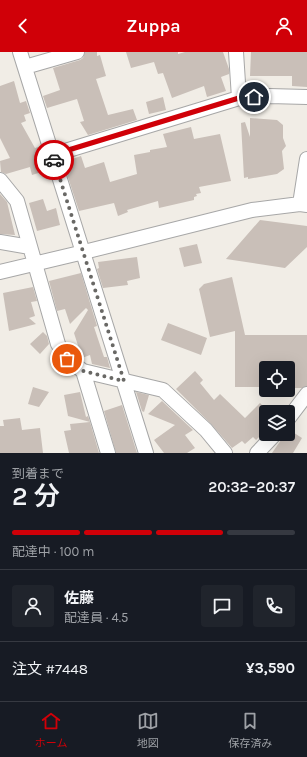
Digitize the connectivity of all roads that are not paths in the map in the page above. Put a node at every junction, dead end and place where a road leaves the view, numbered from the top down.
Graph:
1 (20, 52) edge
2 (76, 52) edge
3 (236, 52) edge
4 (25, 67) junction
5 (307, 97) edge
6 (239, 98) junction
7 (52, 155) junction
8 (307, 159) edge
9 (0, 180) edge
10 (303, 205) edge
11 (0, 242) edge
12 (30, 247) junction
13 (84, 252) junction
14 (35, 264) junction
15 (0, 272) edge
16 (83, 371) junction
17 (124, 381) junction
18 (307, 394) edge
19 (295, 410) edge
20 (268, 441) edge
21 (108, 453) edge
22 (146, 453) edge
23 (224, 453) edge
24 (257, 453) edge

1 - 4 street
2 - 4 street
3 - 6 street
4 - 7 street
5 - 6 street
6 - 7 street
7 - 13 street
8 - 10 street
9 - 12 street
10 - 13 street
11 - 12 street
12 - 14 street
13 - 14 street
13 - 17 street
14 - 15 street
14 - 16 street
16 - 17 street
16 - 21 street
17 - 22 street
17 - 23 street
18 - 19 street
20 - 24 street

